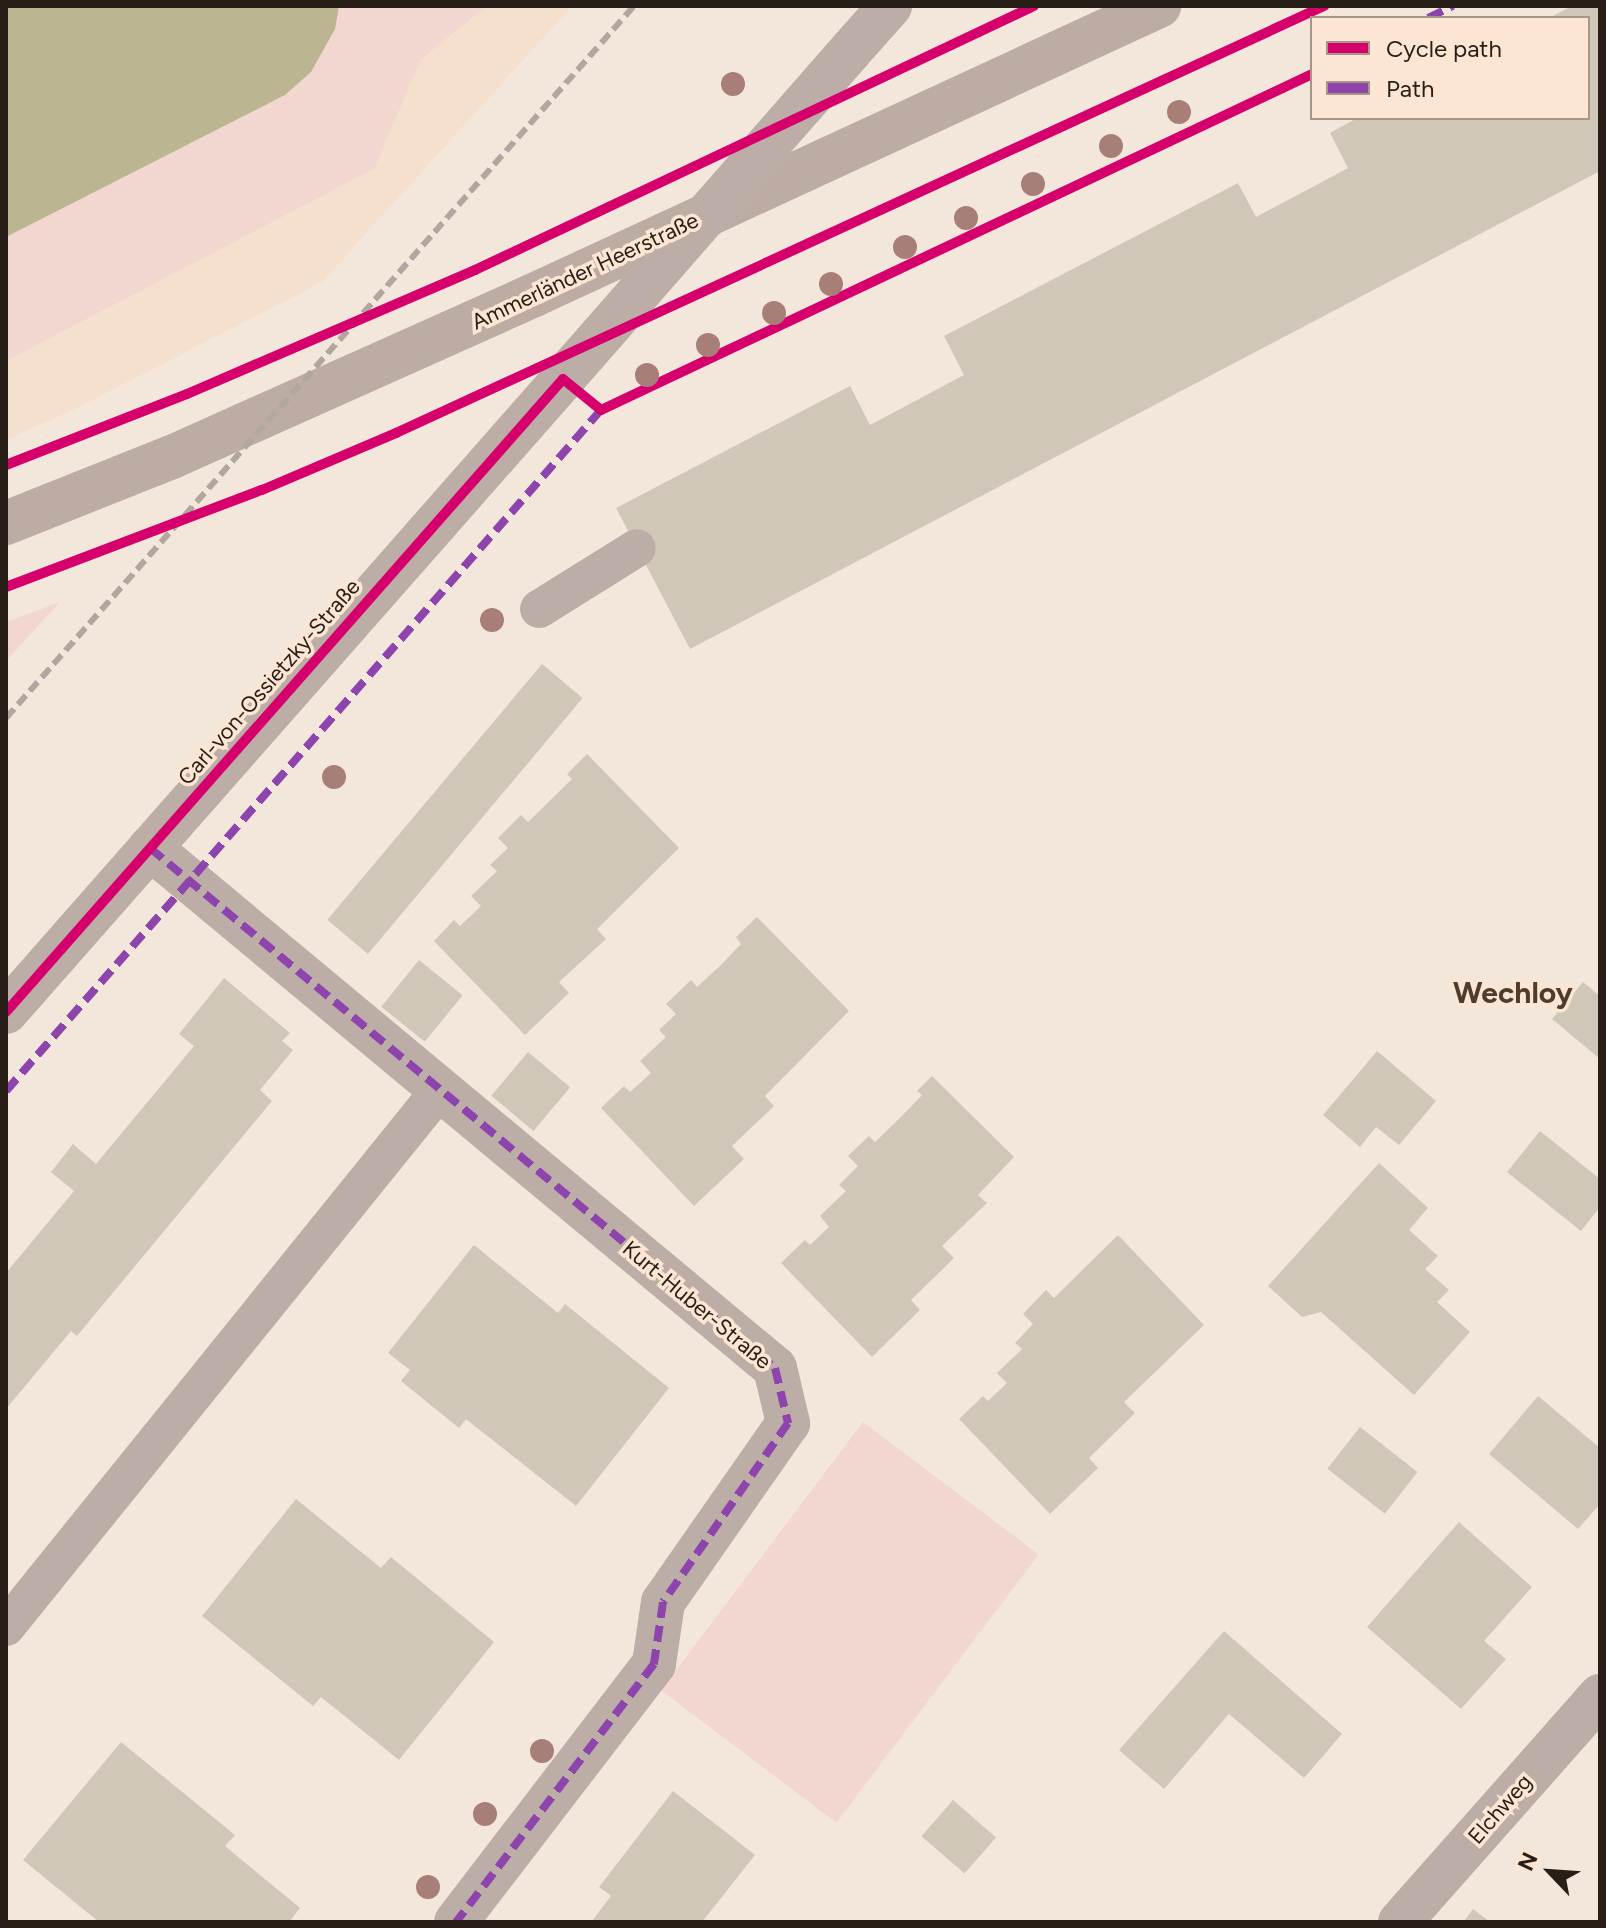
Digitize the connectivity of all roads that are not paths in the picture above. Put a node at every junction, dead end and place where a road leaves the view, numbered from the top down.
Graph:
1 (890, 6) edge
2 (1159, 6) edge
3 (6, 523) edge
4 (637, 548) dead end
5 (539, 609) dead end
6 (150, 848) junction
7 (6, 1012) edge
8 (440, 1090) junction
9 (6, 1627) edge
10 (1600, 1696) edge
11 (456, 1922) edge
12 (1400, 1922) edge

1 - 6 street, Carl-von-Ossietzky-Straße, bridge
2 - 3 street, Ammerländer Heerstraße
4 - 5 lane
6 - 7 street, Carl-von-Ossietzky-Straße
6 - 8 street, Kurt-Huber-Straße
8 - 9 lane
8 - 11 street, Kurt-Huber-Straße
10 - 12 street, Elchweg

